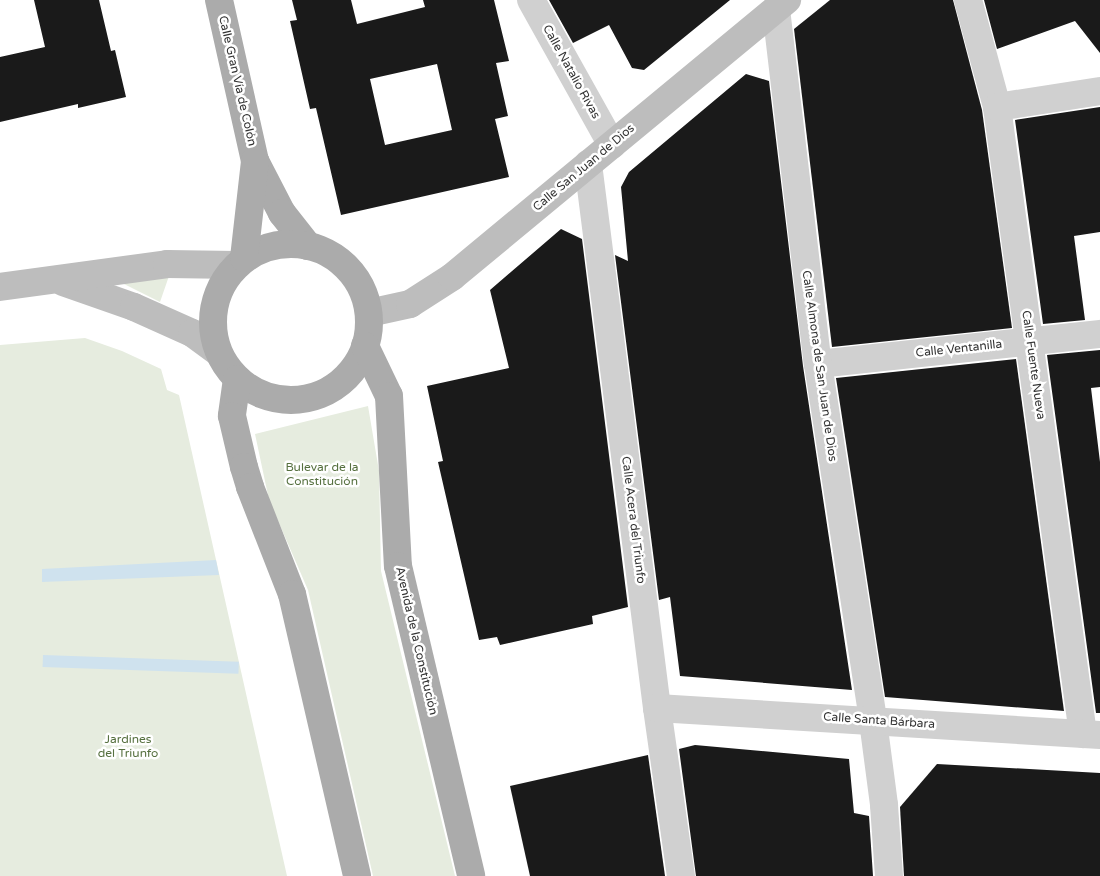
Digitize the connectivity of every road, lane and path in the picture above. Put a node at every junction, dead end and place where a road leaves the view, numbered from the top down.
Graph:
1 (219, 0) edge
2 (531, 0) edge
3 (968, 0) edge
4 (782, 4) edge
5 (1100, 91) edge
6 (998, 107) junction
7 (612, 145) junction
8 (255, 161) junction
9 (588, 164) junction
10 (308, 246) junction
11 (240, 262) junction
12 (60, 280) junction
13 (0, 287) edge
14 (369, 313) junction
15 (1100, 334) edge
16 (1029, 341) junction
17 (365, 346) junction
18 (218, 352) junction
19 (818, 364) junction
20 (237, 379) junction
21 (657, 708) junction
22 (873, 721) junction
23 (1091, 734) edge
24 (357, 876) edge
25 (471, 876) edge
26 (681, 876) edge
27 (890, 876) edge

1 - 8 main road, Calle Gran Vía de Colón
2 - 7 street, Calle Natalio Rivas
3 - 6 street, Calle Fuente Nueva
4 - 7 main road, Calle San Juan de Dios
4 - 19 street, Calle Almona de San Juan de Dios
5 - 6 street
6 - 16 street, Calle Fuente Nueva
7 - 9 main road, Calle San Juan de Dios
8 - 10 main road
8 - 11 main road
9 - 14 main road, Calle San Juan de Dios
9 - 21 street, Calle Acera del Triunfo
10 - 11 main road
10 - 14 main road
11 - 12 main road
11 - 18 main road
12 - 13 main road
12 - 18 main road
14 - 17 main road
15 - 16 street, Calle Ventanilla
16 - 19 street, Calle Ventanilla
16 - 23 street, Calle Fuente Nueva
17 - 20 main road
17 - 25 main road, Avenida de la Constitución
18 - 20 main road
19 - 22 street, Calle Almona de San Juan de Dios
20 - 24 main road
21 - 22 street, Calle Santa Bárbara
21 - 26 street, Calle Acera del Triunfo
22 - 23 street, Calle Santa Bárbara
22 - 27 street, Calle Almona de San Juan de Dios

